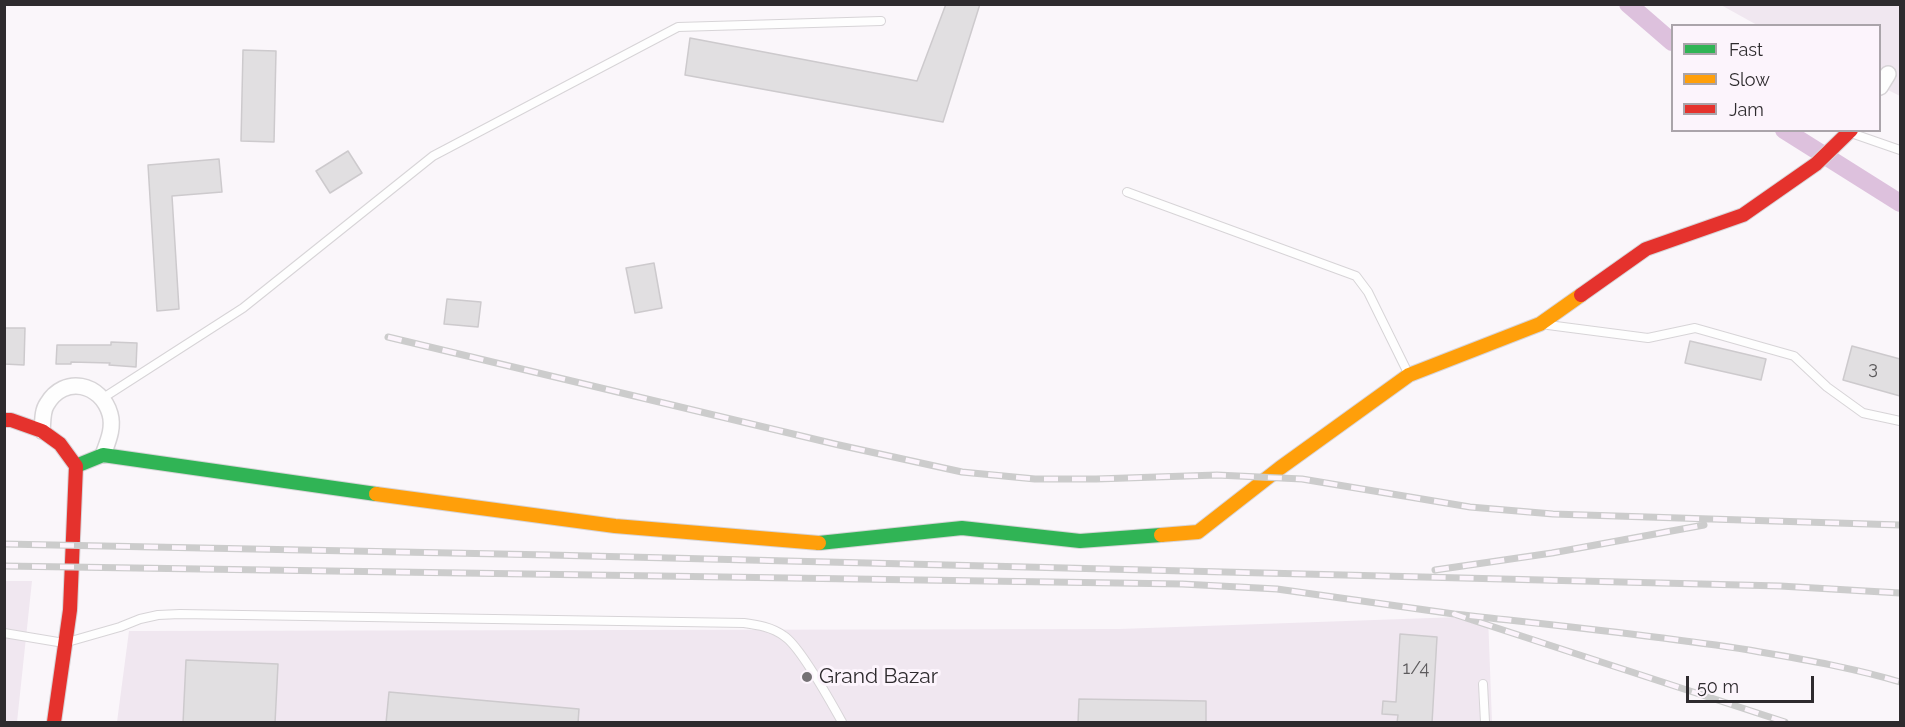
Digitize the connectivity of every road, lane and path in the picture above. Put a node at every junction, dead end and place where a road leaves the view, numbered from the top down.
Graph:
1 (881, 21) dead end
2 (1850, 132) edge
3 (1854, 132) edge
4 (1900, 150) edge
5 (1127, 192) dead end
6 (1540, 324) junction
7 (1409, 375) junction
8 (103, 398) junction
9 (4, 420) edge
10 (1900, 421) edge
11 (42, 431) junction
12 (103, 454) junction
13 (76, 466) junction
14 (4, 633) edge
15 (64, 643) junction
16 (1483, 684) dead end
17 (54, 723) edge
18 (842, 723) edge
19 (1485, 723) edge

1 - 8 lane
2 - 6 street
3 - 4 lane
5 - 7 lane
6 - 7 street
6 - 10 lane
7 - 12 street
8 - 11 street
8 - 12 street
9 - 11 street
11 - 13 street
12 - 13 street
13 - 15 street
14 - 15 lane
15 - 17 street
15 - 18 lane
16 - 19 lane

